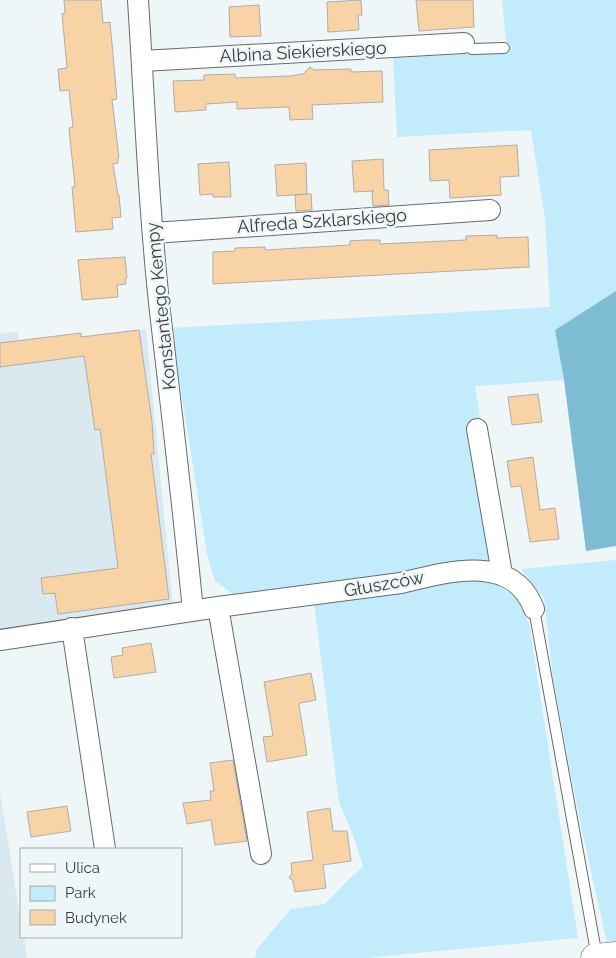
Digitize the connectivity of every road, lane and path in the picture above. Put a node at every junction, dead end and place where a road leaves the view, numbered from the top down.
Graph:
1 (138, 0) edge
2 (464, 43) joint
3 (504, 48) dead end
4 (142, 61) junction
5 (490, 210) dead end
6 (153, 233) junction
7 (477, 430) dead end
8 (502, 574) junction
9 (218, 607) junction
10 (534, 609) joint
11 (193, 611) junction
12 (72, 628) junction
13 (0, 640) edge
14 (105, 848) edge
15 (261, 854) dead end
16 (616, 956) edge
17 (596, 958) edge

1 - 4 street, Konstantego Kempy
2 - 3 lane
2 - 4 street, Albina Siekierskiego
4 - 6 street, Konstantego Kempy
5 - 6 street, Alfreda Szklarskiego
6 - 11 street, Konstantego Kempy
7 - 8 street
8 - 9 street, Głuszców
8 - 10 street, Głuszców
9 - 11 street, Głuszców
9 - 15 street
10 - 17 lane
11 - 12 street, Głuszców
12 - 13 street, Głuszców
12 - 14 street
16 - 17 street

